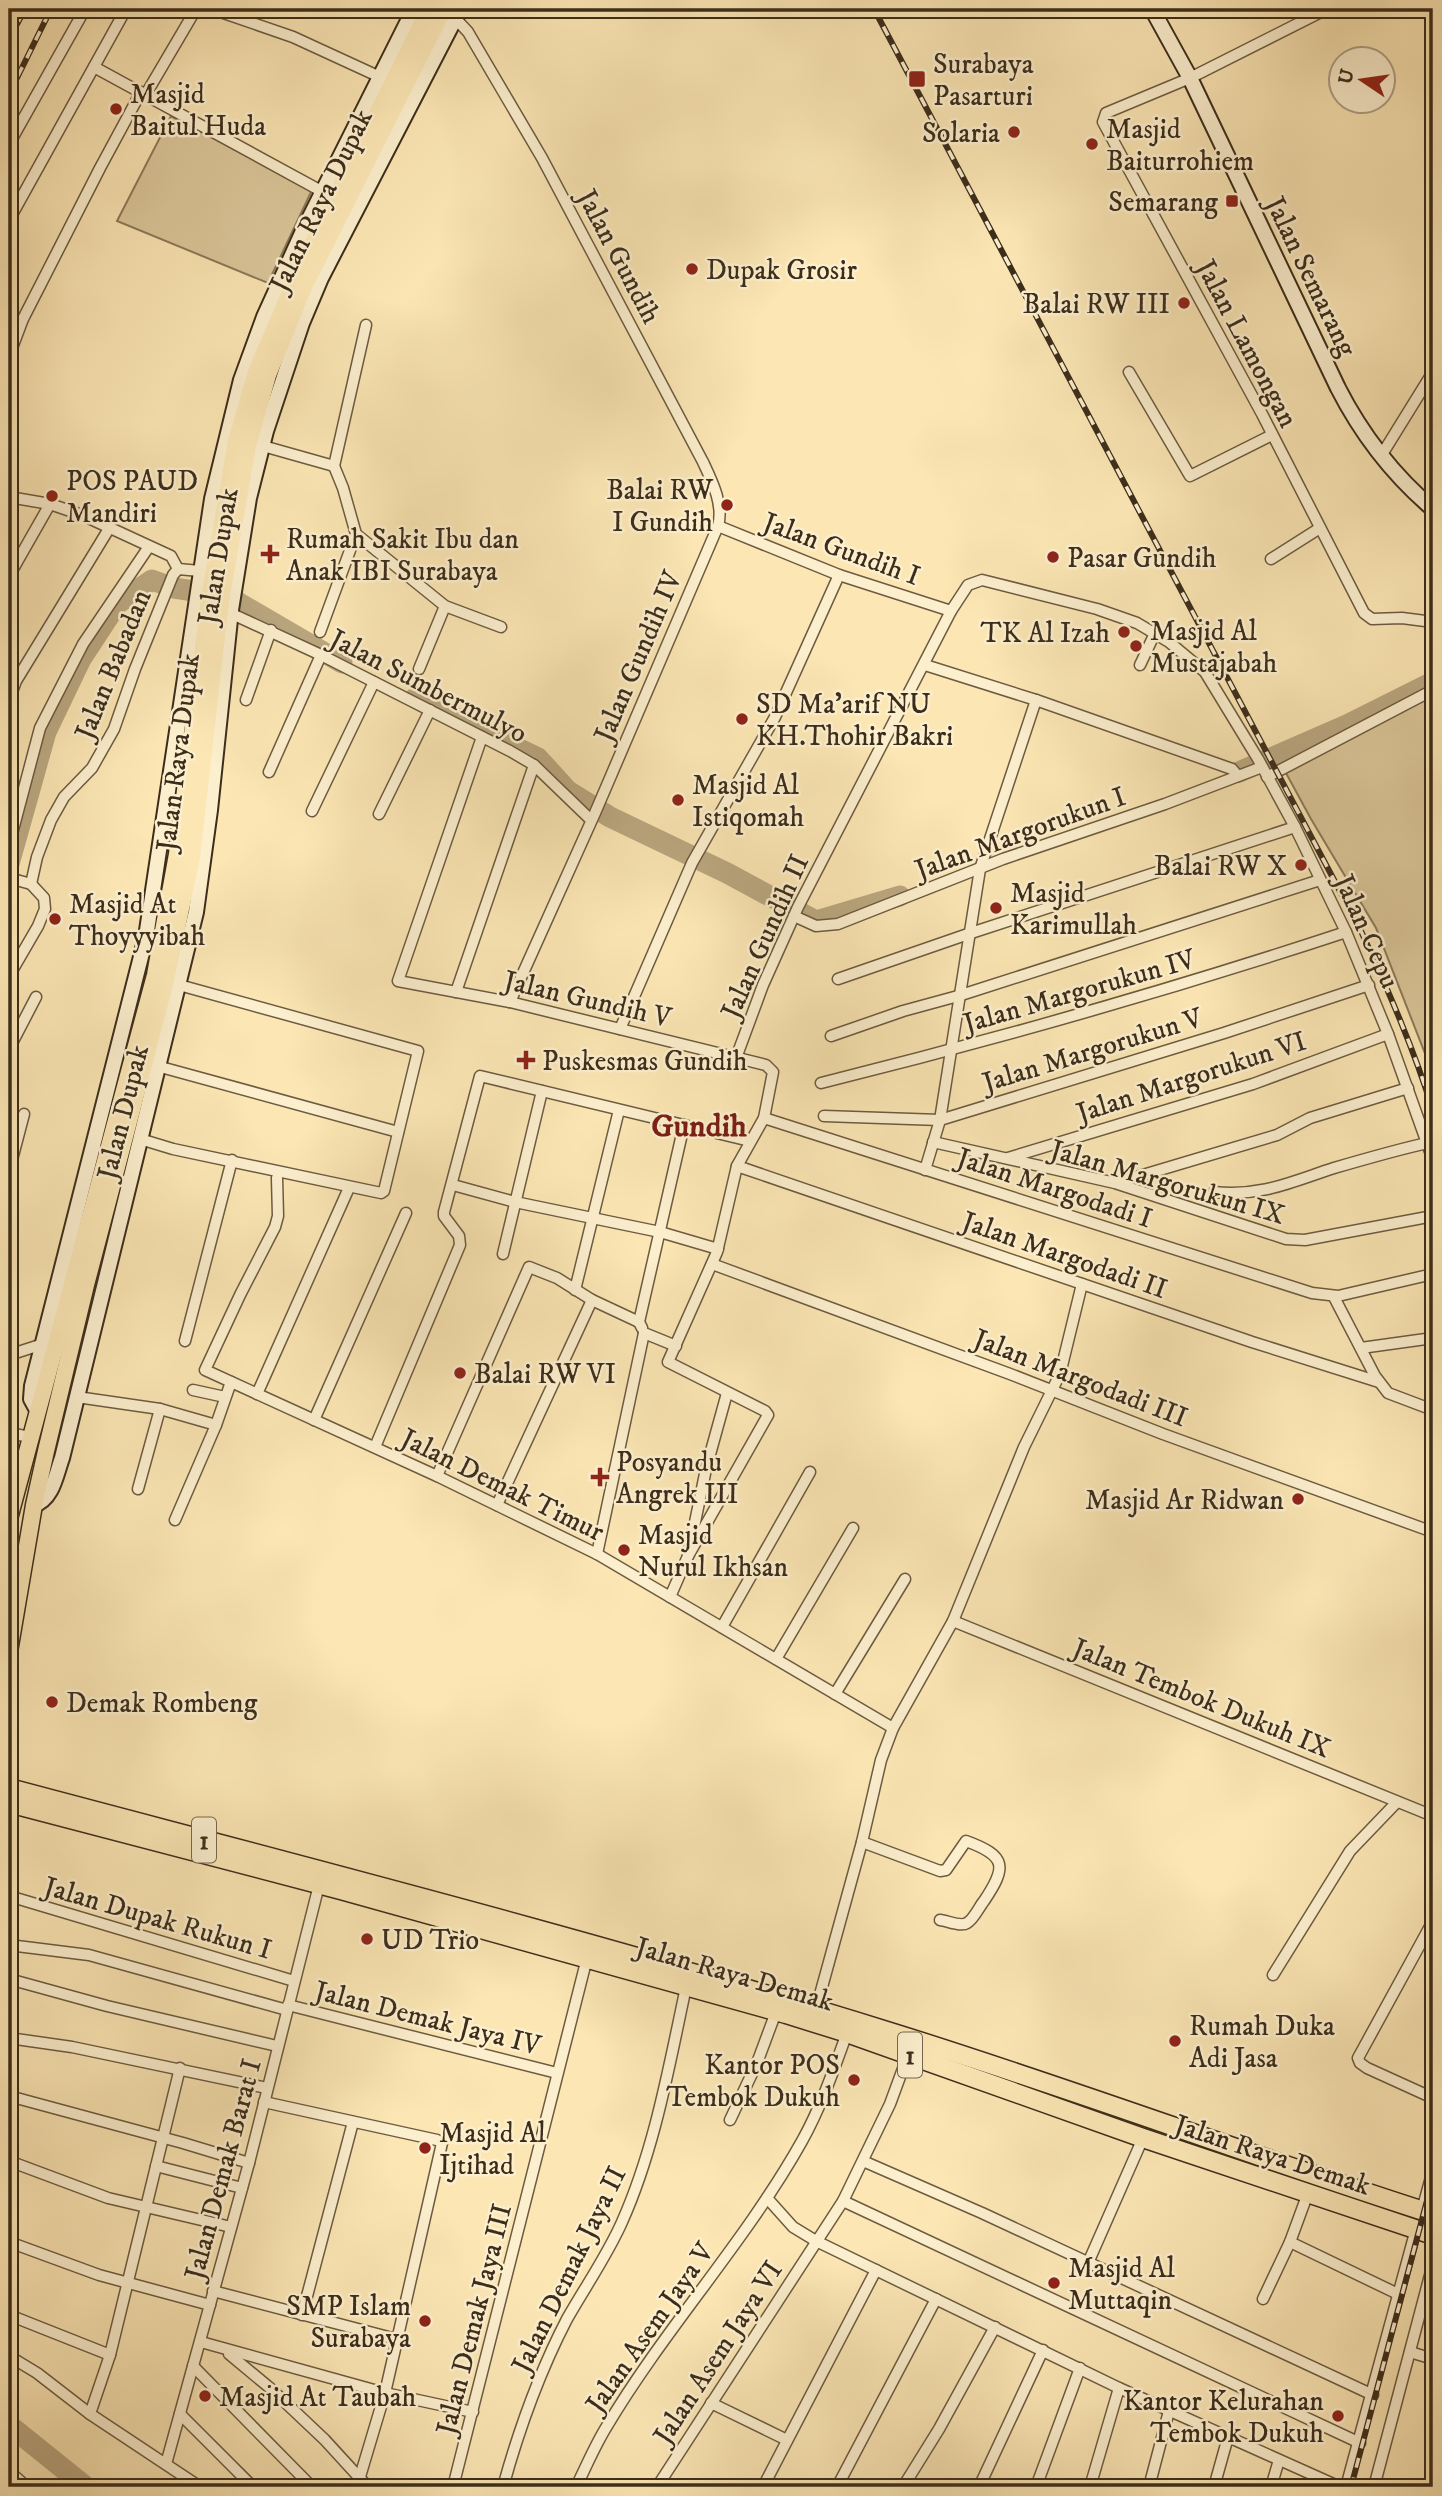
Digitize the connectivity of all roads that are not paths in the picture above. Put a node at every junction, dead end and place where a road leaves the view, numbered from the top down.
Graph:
1 (85, 9) edge
2 (126, 9) edge
3 (196, 9) edge
4 (212, 9) edge
5 (414, 9) edge
6 (429, 9) edge
7 (1152, 9) edge
8 (1327, 9) edge
9 (453, 12) edge
10 (94, 67) junction
11 (380, 77) junction
12 (1189, 78) junction
13 (144, 93) junction
14 (9, 144) edge
15 (323, 192) junction
16 (9, 220) edge
17 (303, 307) junction
18 (366, 325) dead end
19 (9, 356) edge
20 (1129, 372) dead end
21 (1433, 372) edge
22 (1272, 435) junction
23 (263, 446) junction
24 (1381, 456) junction
25 (334, 466) junction
26 (232, 468) junction
27 (9, 497) edge
28 (50, 504) junction
29 (1433, 509) edge
30 (718, 526) junction
31 (110, 527) junction
32 (1320, 528) junction
33 (356, 534) junction
34 (148, 548) junction
35 (1271, 559) dead end
36 (176, 572) junction
37 (839, 575) junction
38 (9, 576) edge
39 (215, 595) junction
40 (445, 606) junction
41 (951, 611) junction
42 (1433, 622) edge
43 (501, 627) dead end
44 (271, 630) junction
45 (320, 632) dead end
46 (1155, 633) junction
47 (321, 655) junction
48 (925, 665) junction
49 (1140, 665) dead end
50 (419, 670) dead end
51 (374, 682) junction
52 (1433, 690) edge
53 (9, 700) edge
54 (1036, 700) junction
55 (246, 701) dead end
56 (430, 710) junction
57 (482, 737) junction
58 (534, 765) junction
59 (1262, 767) junction
60 (269, 772) dead end
61 (1236, 774) junction
62 (312, 811) dead end
63 (595, 813) junction
64 (379, 814) dead end
65 (1295, 827) junction
66 (9, 845) edge
67 (981, 866) junction
68 (11, 878) edge
69 (1320, 880) junction
70 (31, 884) junction
71 (795, 913) junction
72 (1346, 932) junction
73 (971, 933) junction
74 (9, 976) edge
75 (838, 979) dead end
76 (180, 985) junction
77 (1369, 985) junction
78 (456, 992) junction
79 (958, 996) junction
80 (36, 998) dead end
81 (510, 1002) junction
82 (128, 1003) junction
83 (146, 1008) junction
84 (620, 1029) junction
85 (1388, 1034) junction
86 (831, 1036) dead end
87 (9, 1049) edge
88 (951, 1051) junction
89 (736, 1058) junction
90 (157, 1066) junction
91 (821, 1083) dead end
92 (1408, 1088) junction
93 (542, 1091) junction
94 (619, 1110) junction
95 (24, 1114) dead end
96 (824, 1116) dead end
97 (764, 1118) junction
98 (940, 1120) junction
99 (684, 1125) junction
100 (398, 1132) junction
101 (140, 1139) junction
102 (750, 1141) junction
103 (933, 1142) junction
104 (1427, 1143) junction
105 (1008, 1158) junction
106 (232, 1160) junction
107 (1433, 1160) edge
108 (737, 1166) junction
109 (925, 1170) junction
110 (9, 1171) edge
111 (278, 1178) dead end
112 (1115, 1183) junction
113 (453, 1185) junction
114 (348, 1190) dead end
115 (1214, 1192) dead end
116 (515, 1202) junction
117 (406, 1213) dead end
118 (1433, 1216) edge
119 (592, 1218) junction
120 (660, 1232) junction
121 (718, 1249) junction
122 (503, 1254) dead end
123 (712, 1264) junction
124 (1433, 1274) edge
125 (1082, 1284) junction
126 (575, 1290) junction
127 (1334, 1297) junction
128 (592, 1300) junction
129 (641, 1328) junction
130 (1433, 1338) edge
131 (186, 1341) dead end
132 (43, 1344) junction
133 (676, 1346) junction
134 (1361, 1348) junction
135 (9, 1355) edge
136 (231, 1382) junction
137 (1379, 1382) junction
138 (193, 1390) dead end
139 (1052, 1390) junction
140 (727, 1393) junction
141 (257, 1394) junction
142 (77, 1397) junction
143 (225, 1397) junction
144 (160, 1409) junction
145 (37, 1410) junction
146 (1433, 1410) edge
147 (314, 1420) junction
148 (216, 1425) junction
149 (9, 1433) edge
150 (30, 1437) junction
151 (376, 1447) junction
152 (810, 1472) dead end
153 (437, 1476) junction
154 (138, 1489) dead end
155 (34, 1505) junction
156 (497, 1505) junction
157 (9, 1519) edge
158 (175, 1520) dead end
159 (853, 1528) dead end
160 (1433, 1532) edge
161 (597, 1554) junction
162 (688, 1556) junction
163 (905, 1579) dead end
164 (670, 1597) junction
165 (953, 1621) junction
166 (722, 1627) junction
167 (9, 1652) edge
168 (776, 1659) junction
169 (835, 1694) junction
170 (893, 1728) junction
171 (9, 1788) edge
172 (1397, 1802) junction
173 (9, 1803) edge
174 (1433, 1816) edge
175 (863, 1842) junction
176 (319, 1885) junction
177 (9, 1896) edge
178 (398, 1899) junction
179 (940, 1920) dead end
180 (1433, 1921) edge
181 (9, 1945) edge
182 (587, 1958) junction
183 (1273, 1975) dead end
184 (9, 1979) edge
185 (294, 1981) junction
186 (686, 1987) junction
187 (287, 2008) junction
188 (816, 2009) junction
189 (776, 2012) junction
190 (848, 2033) junction
191 (9, 2038) edge
192 (277, 2046) junction
193 (908, 2054) junction
194 (180, 2068) junction
195 (557, 2074) junction
196 (267, 2088) junction
197 (1069, 2090) junction
198 (9, 2096) edge
199 (1433, 2098) edge
200 (264, 2102) junction
201 (1063, 2110) junction
202 (730, 2120) dead end
203 (353, 2122) junction
204 (162, 2138) junction
205 (1143, 2138) junction
206 (9, 2161) edge
207 (863, 2161) junction
208 (249, 2163) junction
209 (156, 2166) junction
210 (1433, 2170) edge
211 (242, 2188) junction
212 (1308, 2193) junction
213 (767, 2198) junction
214 (843, 2201) junction
215 (146, 2206) junction
216 (1427, 2212) edge
217 (231, 2227) junction
218 (1425, 2232) edge
219 (816, 2241) junction
220 (9, 2242) edge
221 (1290, 2242) junction
222 (1088, 2263) junction
223 (1433, 2264) edge
224 (876, 2270) junction
225 (127, 2283) junction
226 (214, 2291) junction
227 (1398, 2294) junction
228 (936, 2299) junction
229 (1264, 2299) dead end
230 (210, 2305) junction
231 (9, 2315) edge
232 (302, 2315) junction
233 (995, 2328) junction
234 (396, 2339) junction
235 (201, 2342) junction
236 (223, 2349) junction
237 (1043, 2350) junction
238 (1410, 2352) junction
239 (110, 2355) junction
240 (9, 2356) edge
241 (1433, 2359) edge
242 (193, 2366) junction
243 (1080, 2368) junction
244 (1119, 2388) junction
245 (385, 2393) junction
246 (1373, 2395) junction
247 (711, 2403) junction
248 (1169, 2411) junction
249 (473, 2412) junction
250 (89, 2414) junction
251 (180, 2414) junction
252 (1228, 2437) junction
253 (787, 2440) junction
254 (1360, 2443) junction
255 (1279, 2460) junction
256 (166, 2464) junction
257 (9, 2470) edge
258 (364, 2484) edge
259 (580, 2486) edge
260 (27, 2487) edge
261 (200, 2487) edge
262 (253, 2487) edge
263 (312, 2487) edge
264 (453, 2487) edge
265 (503, 2487) edge
266 (657, 2487) edge
267 (764, 2487) edge
268 (837, 2487) edge
269 (903, 2487) edge
270 (979, 2487) edge
271 (1036, 2487) edge
272 (1090, 2487) edge
273 (1149, 2487) edge
274 (1214, 2487) edge
275 (1271, 2487) edge
276 (1340, 2487) edge
277 (1346, 2487) edge
278 (1374, 2487) edge

1 - 14 street
2 - 10 street
3 - 13 street
4 - 11 street
5 - 11 main road, Jalan Dupak
6 - 26 main road, Jalan Raya Dupak
7 - 12 main road, Jalan Semarang
8 - 12 street
9 - 17 main road, Jalan Raya Dupak
9 - 30 street, Jalan Gundih
10 - 13 street
10 - 16 street
11 - 15 main road, Jalan Dupak
12 - 22 street, Jalan Lamongan
12 - 24 main road, Jalan Semarang
13 - 15 street
13 - 19 street
15 - 26 main road, Jalan Dupak
17 - 23 main road, Jalan Dupak
17 - 26 main road, Jalan Raya Dupak
18 - 25 street
20 - 22 street
21 - 24 street
22 - 32 street, Jalan Lamongan
23 - 25 street
23 - 39 main road, Jalan Dupak
24 - 29 main road, Jalan Semarang
25 - 33 street
26 - 39 main road, Jalan Raya Dupak
26 - 39 main road, Jalan Dupak
27 - 28 street
28 - 31 street
28 - 38 street
30 - 37 street, Jalan Gundih I
30 - 63 street, Jalan Gundih IV
31 - 34 street
31 - 53 street
32 - 35 street
32 - 42 street, Jalan Lamongan
33 - 40 street
33 - 45 street
34 - 36 street
34 - 66 street
36 - 39 street, Jalan Babadan
36 - 70 street, Jalan Babadan
37 - 41 street, Jalan Gundih I
37 - 84 street
39 - 44 street, Jalan Sumbermulyo
39 - 76 main road, Jalan Dupak
39 - 82 main road, Jalan Dupak
39 - 83 main road, Jalan Raya Dupak
39 - 155 main road, Jalan Raya Dupak
40 - 43 street
40 - 50 street
41 - 46 street, Jalan Gundih II
41 - 48 street, Jalan Gundih II
44 - 47 street, Jalan Sumbermulyo
44 - 55 street
46 - 49 street
46 - 59 street, Jalan Cepu
47 - 51 street, Jalan Sumbermulyo
47 - 60 street
48 - 54 street
48 - 71 street, Jalan Gundih II
51 - 56 street, Jalan Sumbermulyo
51 - 62 street
52 - 59 street, Jalan Margorukun I
54 - 61 street
54 - 67 street
56 - 57 street, Jalan Sumbermulyo
56 - 64 street
57 - 58 street, Jalan Sumbermulyo
57 - 78 street, Jalan Gundih V
58 - 63 street, Jalan Sumbermulyo
58 - 78 street
59 - 61 street, Jalan Margorukun I
59 - 65 street, Jalan Cepu
61 - 67 street, Jalan Margorukun I
63 - 81 street, Jalan Gundih IV
65 - 69 street, Jalan Cepu
65 - 73 street
67 - 71 street, Jalan Margorukun I
67 - 73 street
68 - 70 street
69 - 72 street, Jalan Cepu
69 - 79 street
70 - 74 street
71 - 89 street, Jalan Gundih II
72 - 77 street, Jalan Cepu
72 - 88 street, Jalan Margorukun IV
73 - 75 street
73 - 79 street
76 - 90 main road, Jalan Dupak
76 - 100 street
77 - 85 street, Jalan Cepu
77 - 98 street, Jalan Margorukun V
78 - 81 street, Jalan Gundih V
79 - 86 street
79 - 88 street
80 - 87 street
81 - 84 street, Jalan Gundih V
82 - 83 main road
82 - 132 main road, Jalan Dupak
83 - 145 main road, Jalan Raya Dupak
84 - 89 street, Jalan Gundih V
85 - 92 street, Jalan Cepu
85 - 105 street, Jalan Margorukun VI
88 - 91 street, Jalan Margorukun IV
88 - 98 street
89 - 97 street, Jalan Gundih V
90 - 100 street
90 - 101 main road, Jalan Dupak
92 - 104 street, Jalan Cepu
92 - 112 street
93 - 94 street
93 - 113 street
93 - 116 street
94 - 99 street
94 - 119 street
95 - 110 street
96 - 98 street, Jalan Margorukun V
97 - 102 street, Jalan Gundih V
97 - 109 street, Jalan Margodadi I
98 - 103 street
99 - 102 street
99 - 120 street
100 - 106 street
101 - 106 street
101 - 142 main road, Jalan Dupak
102 - 108 street, Jalan Gundih V
103 - 105 street, Jalan Margorukun IX
103 - 109 street
104 - 107 street, Jalan Cepu
104 - 115 street
105 - 112 street, Jalan Margorukun IX
106 - 131 street
108 - 121 street, Jalan Gundih V
108 - 125 street, Jalan Margodadi II
109 - 127 street, Jalan Margodadi I
111 - 136 street, Jalan Demak Timur
112 - 118 street, Jalan Margorukun IX
113 - 116 street
113 - 151 street
114 - 141 street
116 - 119 street
116 - 122 street
117 - 147 street
119 - 120 street
119 - 126 street
120 - 121 street
120 - 129 street
121 - 123 street, Jalan Gundih V
123 - 133 street, Jalan Gundih V
123 - 139 street, Jalan Margodadi III
124 - 127 street
125 - 137 street, Jalan Margodadi II
125 - 139 street
126 - 128 street
126 - 153 street
127 - 134 street
128 - 129 street
128 - 156 street
129 - 133 street
129 - 161 street
130 - 134 street
132 - 135 street
132 - 145 main road, Jalan Dupak
133 - 140 street, Jalan Gundih V
134 - 137 street
136 - 141 street, Jalan Demak Timur
136 - 143 street
137 - 146 street
138 - 143 street
139 - 160 street, Jalan Margodadi III
139 - 165 street
140 - 162 street
140 - 162 street
141 - 147 street, Jalan Demak Timur
142 - 144 street
142 - 155 main road, Jalan Dupak
143 - 148 street
144 - 148 street
144 - 154 street
145 - 150 main road, Jalan Raya Dupak
147 - 151 street, Jalan Demak Timur
148 - 158 street
149 - 150 street
150 - 157 main road, Jalan Raya Dupak
151 - 153 street, Jalan Demak Timur
152 - 166 street
153 - 156 street, Jalan Demak Timur
155 - 167 main road, Jalan Raya Dupak
156 - 161 street, Jalan Demak Timur
159 - 168 street
161 - 164 street, Jalan Demak Timur
162 - 164 street
163 - 169 street
164 - 166 street, Jalan Demak Timur
165 - 170 street
165 - 172 street, Jalan Tembok Dukuh IX
166 - 168 street, Jalan Demak Timur
168 - 169 street, Jalan Demak Timur
169 - 170 street, Jalan Demak Timur
170 - 175 street
171 - 178 highway, Jalan Raya Demak / 1
172 - 174 street, Jalan Tembok Dukuh IX
172 - 183 street
173 - 176 highway, Jalan Raya Demak / 1
175 - 179 street
175 - 188 street
176 - 178 highway, Jalan Raya Demak / 1
176 - 185 street, Jalan Demak Barat I
177 - 185 street, Jalan Dupak Rukun I
178 - 182 highway, Jalan Raya Demak / 1
178 - 188 highway, Jalan Raya Demak / 1
180 - 199 street
181 - 187 street, Jalan Demak Jaya IV
182 - 186 highway, Jalan Raya Demak / 1
182 - 195 street, Jalan Demak Jaya III
184 - 192 street
185 - 187 street, Jalan Demak Barat I
186 - 189 highway, Jalan Raya Demak / 1
186 - 265 street, Jalan Demak Jaya II
187 - 192 street, Jalan Demak Barat I
187 - 195 street, Jalan Demak Jaya IV
188 - 197 highway, Jalan Raya Demak / 1
189 - 190 highway, Jalan Raya Demak / 1
189 - 202 street
190 - 193 highway, Jalan Raya Demak / 1
190 - 213 street, Jalan Asem Jaya V
191 - 194 street
192 - 196 street, Jalan Demak Barat I
193 - 201 highway, Jalan Raya Demak / 1
193 - 207 street, Jalan Asem Jaya VI
194 - 196 street
194 - 204 street
195 - 249 street, Jalan Demak Jaya III
196 - 200 street, Jalan Demak Barat I
197 - 201 highway
197 - 216 highway, Jalan Raya Demak / 1
198 - 204 street
200 - 203 street
200 - 208 street, Jalan Demak Barat I
201 - 205 highway, Jalan Raya Demak / 1
203 - 232 street
203 - 234 street
204 - 208 street
204 - 209 street
205 - 212 highway, Jalan Raya Demak / 1
205 - 222 street
206 - 215 street
207 - 214 street, Jalan Asem Jaya VI
207 - 222 street
208 - 211 street, Jalan Demak Barat I
209 - 211 street
209 - 215 street
210 - 216 street
211 - 217 street, Jalan Demak Barat I
212 - 218 highway, Jalan Raya Demak / 1
212 - 221 street
213 - 219 street
213 - 259 street, Jalan Asem Jaya V
214 - 219 street, Jalan Asem Jaya VI
214 - 254 street
215 - 217 street
215 - 225 street
217 - 226 street, Jalan Demak Barat I
218 - 227 street
219 - 224 street
219 - 247 street, Jalan Asem Jaya VI
220 - 225 street
221 - 227 street
221 - 229 street
222 - 246 street
223 - 238 street
224 - 228 street
224 - 253 street
225 - 230 street
225 - 239 street
226 - 230 street, Jalan Demak Barat I
226 - 232 street
227 - 246 street
228 - 233 street
228 - 268 street
230 - 235 street, Jalan Demak Barat I
231 - 239 street
232 - 234 street
233 - 237 street
233 - 269 street
234 - 245 street
235 - 236 street
235 - 242 street, Jalan Demak Barat I
236 - 245 street
236 - 258 street
237 - 243 street
237 - 270 street
238 - 241 street
238 - 278 street
239 - 250 street
240 - 250 street
242 - 251 street, Jalan Demak Barat I
242 - 263 street
243 - 244 street
243 - 271 street
244 - 248 street
244 - 272 street
245 - 249 street
245 - 258 street
246 - 254 street
247 - 253 street
247 - 266 street, Jalan Asem Jaya VI
248 - 252 street
248 - 273 street
249 - 264 street, Jalan Demak Jaya III
250 - 256 street
251 - 256 street, Jalan Demak Barat I
251 - 262 street
252 - 255 street
252 - 274 street
253 - 267 street
254 - 277 street
255 - 275 street
255 - 276 street
256 - 261 street
257 - 260 street

